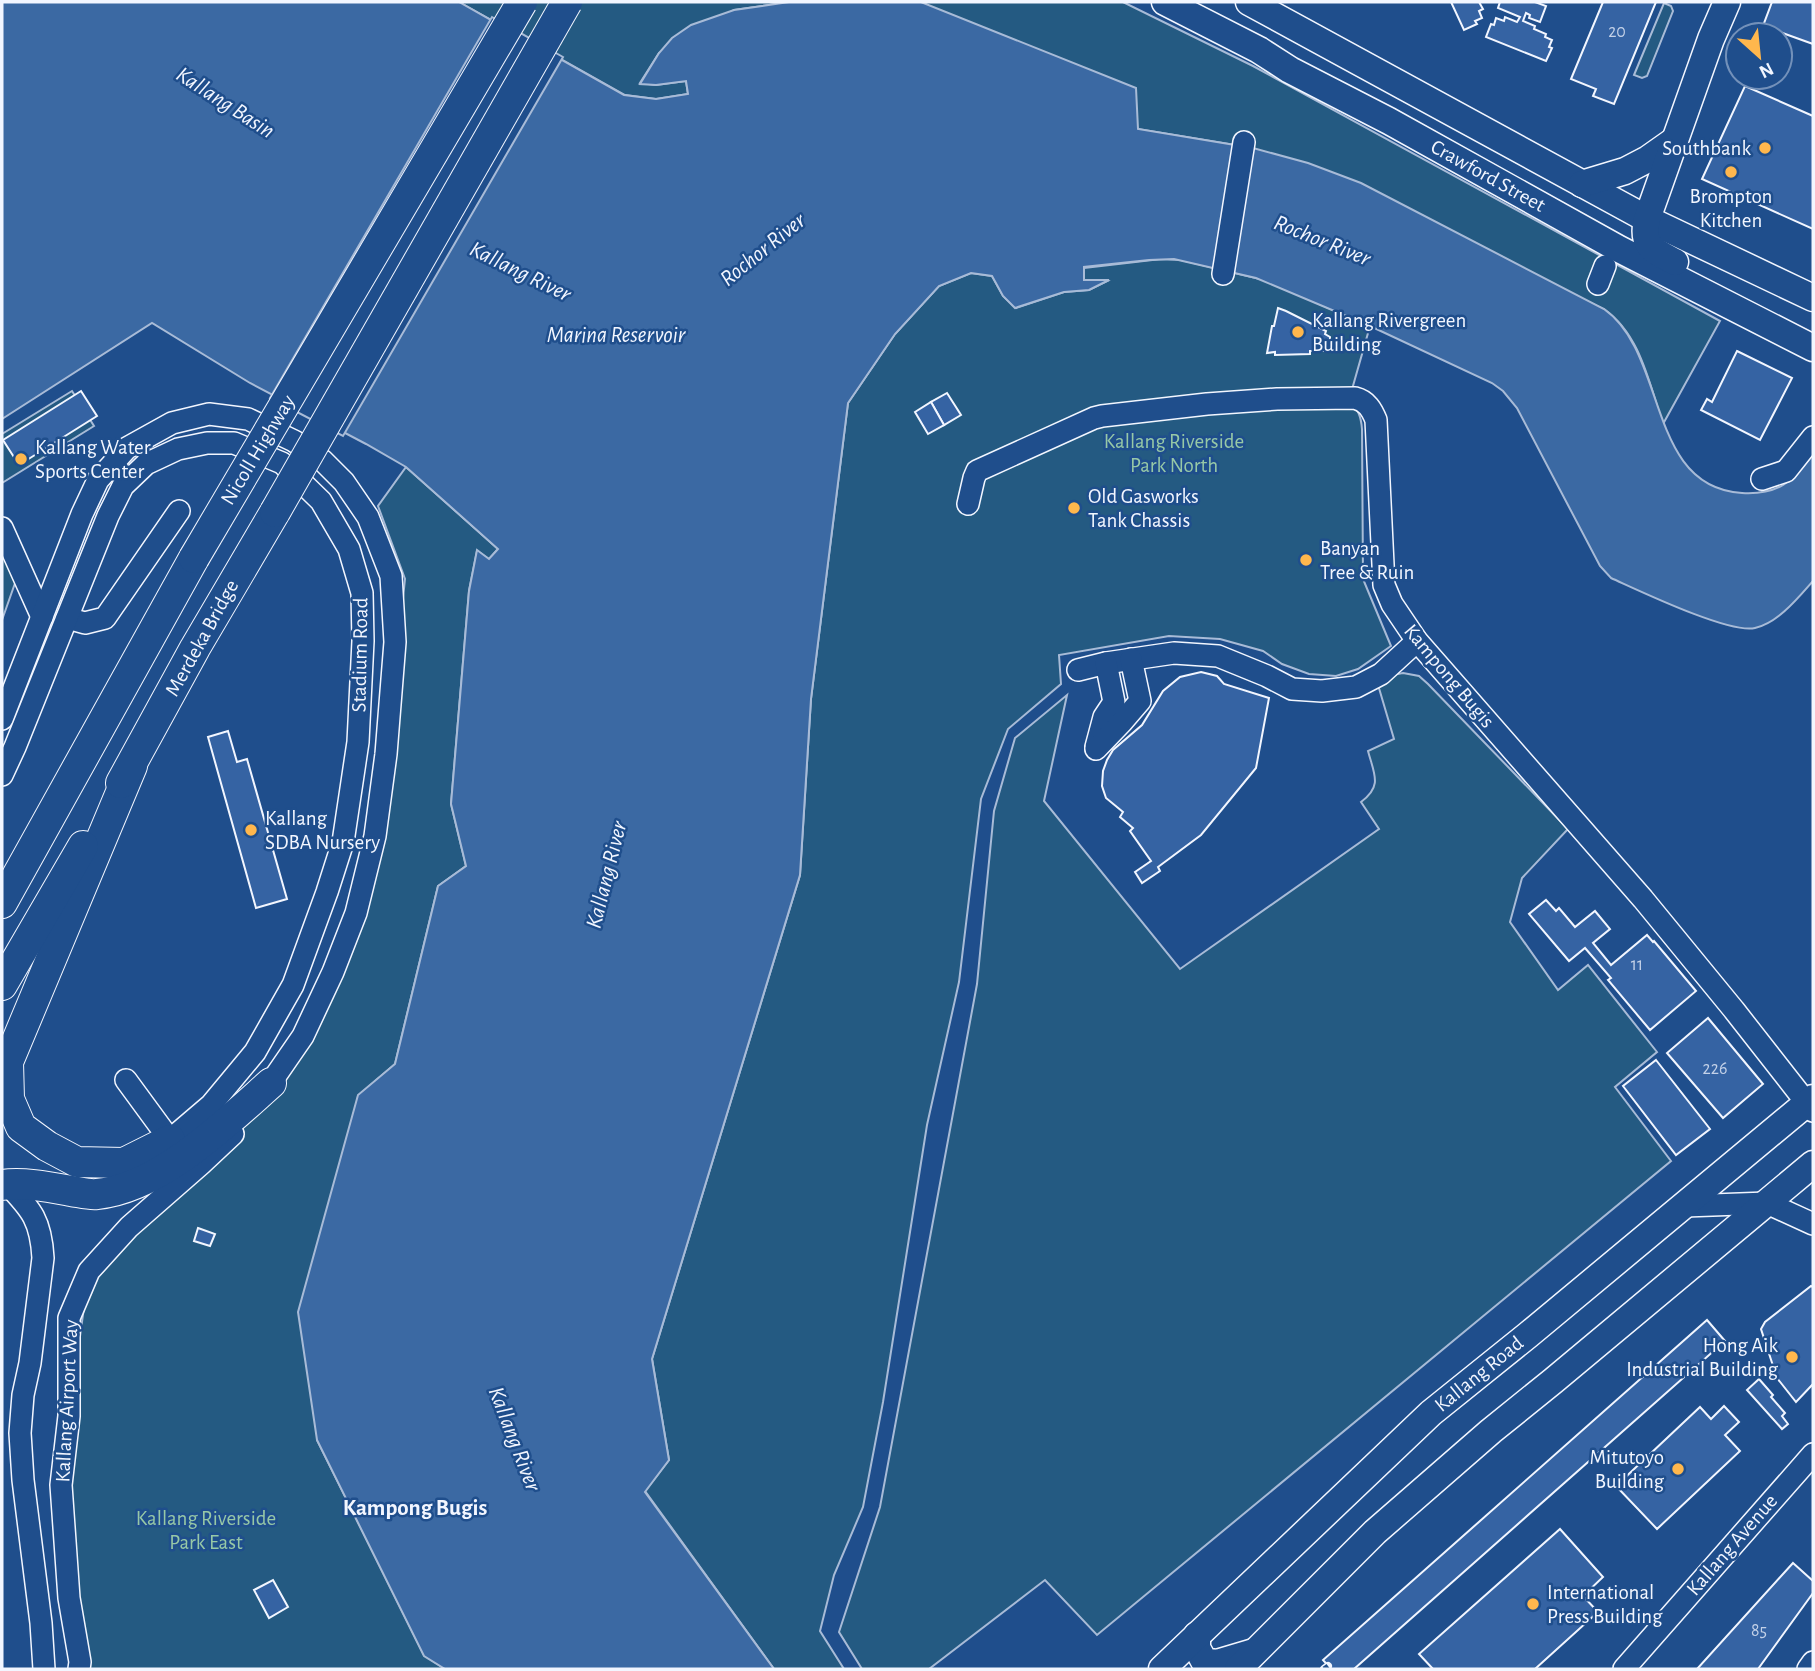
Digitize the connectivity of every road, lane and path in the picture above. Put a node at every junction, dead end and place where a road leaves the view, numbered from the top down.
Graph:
1 (522, 2) edge
2 (568, 2) edge
3 (1165, 2) edge
4 (1249, 2) edge
5 (1727, 2) edge
6 (1675, 139) junction
7 (1244, 142) dead end
8 (1582, 184) junction
9 (1647, 219) junction
10 (1223, 274) dead end
11 (1813, 298) edge
12 (1813, 341) edge
13 (1813, 348) edge
14 (1813, 437) edge
15 (1762, 479) dead end
16 (968, 503) dead end
17 (178, 511) dead end
18 (2, 528) edge
19 (42, 617) junction
20 (67, 618) junction
21 (1417, 641) junction
22 (1131, 659) junction
23 (1105, 663) junction
24 (1078, 670) dead end
25 (2, 719) edge
26 (2, 775) edge
27 (4, 896) edge
28 (63, 901) junction
29 (2, 985) edge
30 (126, 1080) dead end
31 (271, 1083) junction
32 (1811, 1104) edge
33 (170, 1140) junction
34 (1813, 1164) edge
35 (4, 1184) edge
36 (1767, 1203) junction
37 (1685, 1206) junction
38 (1813, 1224) edge
39 (69, 1318) junction
40 (30, 1363) junction
41 (1813, 1454) edge
42 (1197, 1635) junction
43 (1246, 1660) edge
44 (1813, 1662) edge
45 (1629, 1668) edge
46 (44, 1669) edge
47 (79, 1669) edge
48 (1162, 1669) edge
49 (1808, 1669) edge

1 - 27 highway, Nicoll Highway, bridge
2 - 28 highway, bridge
3 - 13 main road, Crawford Street
4 - 8 main road, Crawford Street
5 - 6 main road
6 - 8 main road
6 - 9 main road
7 - 10 street
8 - 9 main road, Crawford Street
9 - 11 main road, Crawford Street
9 - 12 main road
14 - 15 street
16 - 21 street, Kampong Bugis
17 - 20 street
18 - 19 street
19 - 25 street, Stadium Road
19 - 31 street, Stadium Road
20 - 26 street, Stadium Road
20 - 33 street, Stadium Road
21 - 22 street
21 - 32 street, Kampong Bugis
22 - 23 street
22 - 23 street
23 - 24 street
28 - 29 highway
28 - 33 highway
30 - 33 street
31 - 35 highway
31 - 39 street, Kallang Airport Way
32 - 37 main road, Kallang Road
34 - 36 main road
35 - 40 street, Kallang Airport Way
36 - 37 street
36 - 38 street
36 - 43 main road
37 - 42 main road, Kallang Road
39 - 40 street
39 - 47 street, Kallang Airport Way
40 - 46 street, Kallang Airport Way
41 - 45 street, Kallang Avenue
42 - 43 main road
42 - 48 main road, Kallang Road
44 - 49 street

